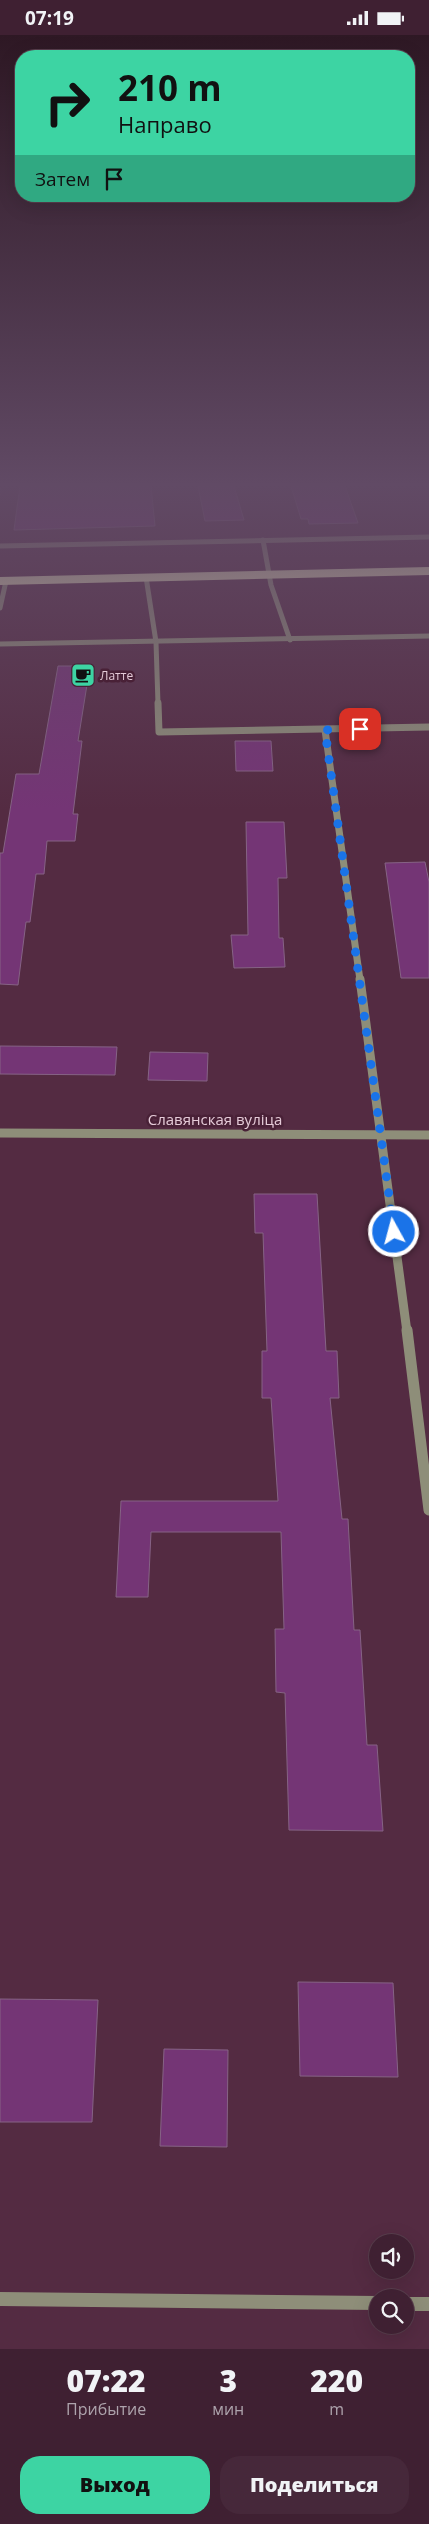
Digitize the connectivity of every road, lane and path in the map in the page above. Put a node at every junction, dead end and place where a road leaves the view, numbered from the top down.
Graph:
1 (2, 594) edge
2 (149, 594) edge
3 (275, 594) edge
4 (0, 608) edge
5 (429, 636) edge
6 (290, 640) junction
7 (156, 643) junction
8 (0, 644) edge
9 (429, 727) edge
10 (325, 730) junction
11 (0, 1133) edge
12 (382, 1133) junction
13 (429, 1135) edge
14 (429, 1510) edge
15 (0, 2299) edge
16 (369, 2303) edge
17 (414, 2304) edge
18 (429, 2304) edge

1 - 4 street
2 - 7 street
3 - 6 lane
5 - 6 street
6 - 7 street
7 - 8 street
7 - 10 street
9 - 10 street
10 - 12 street
11 - 12 street, Славянская вуліца
12 - 13 street, Славянская вуліца
12 - 14 street
15 - 16 street
17 - 18 street

